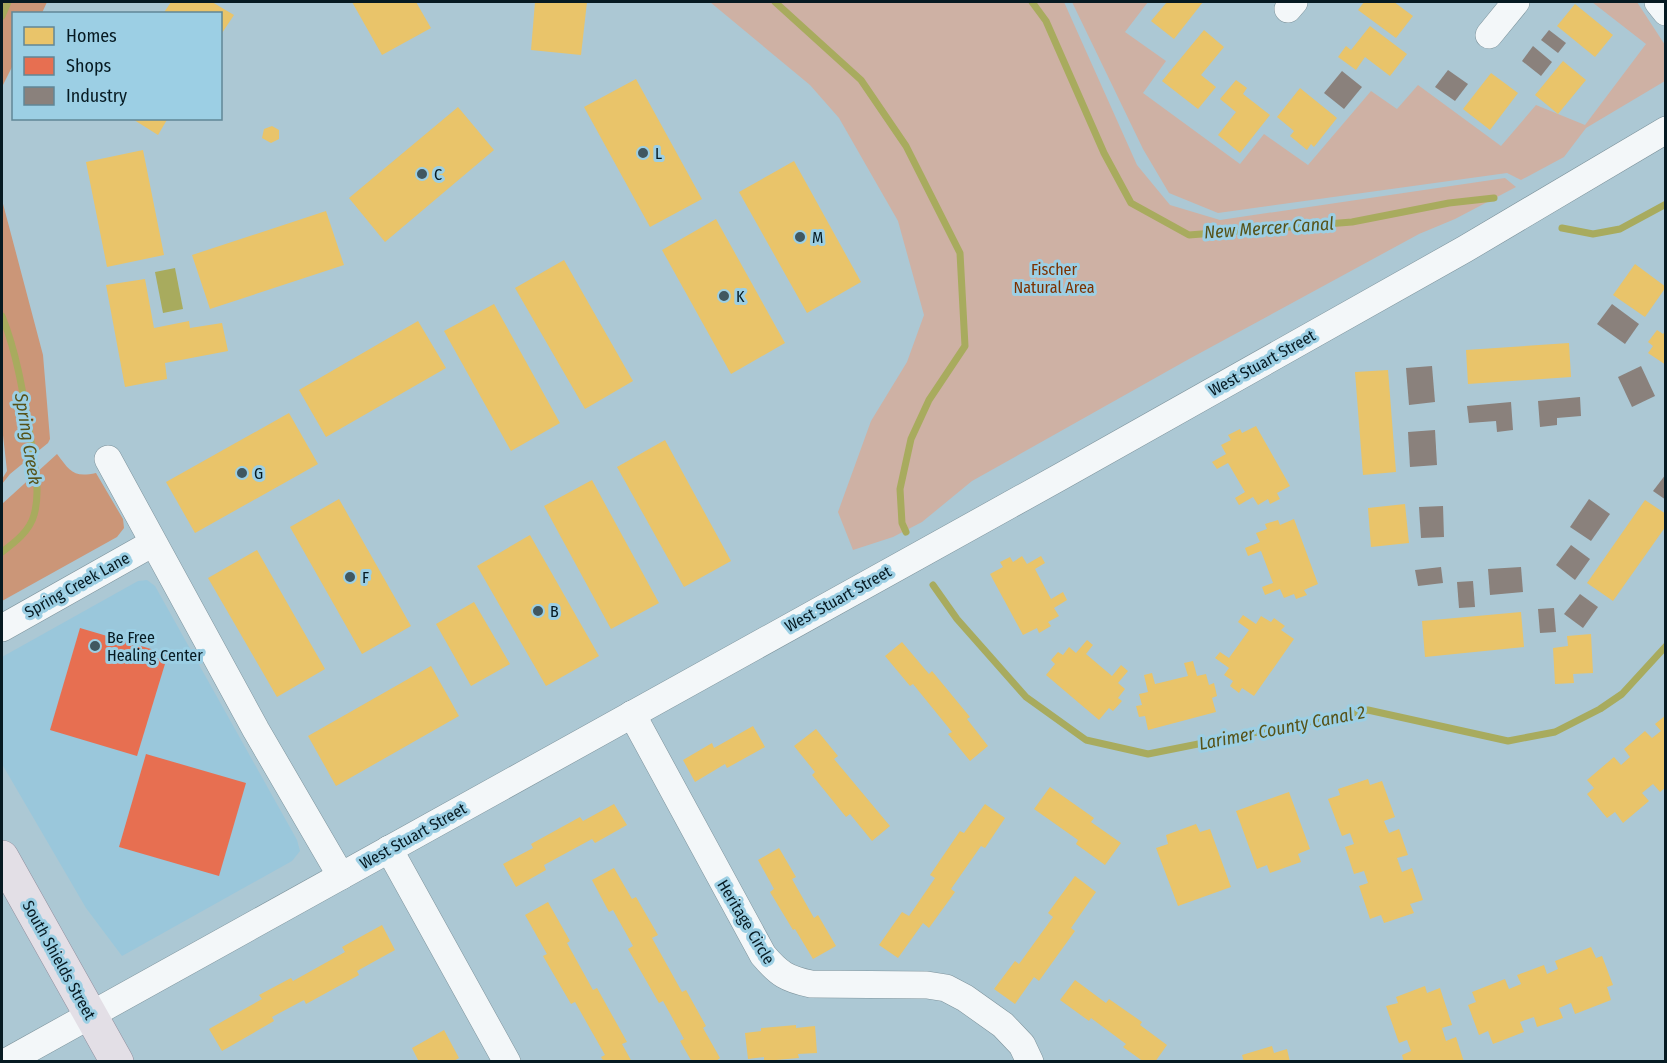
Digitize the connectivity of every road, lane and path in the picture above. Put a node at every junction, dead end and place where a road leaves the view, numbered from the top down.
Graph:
1 (1516, 2) edge
2 (1658, 2) edge
3 (1665, 12) edge
4 (1489, 35) dead end
5 (1665, 130) edge
6 (108, 459) dead end
7 (153, 543) junction
8 (2, 628) edge
9 (632, 714) junction
10 (389, 849) junction
11 (2, 857) edge
12 (341, 876) junction
13 (90, 1014) junction
14 (6, 1062) edge
15 (117, 1062) edge
16 (507, 1062) edge
17 (1030, 1062) edge

1 - 4 street
2 - 3 street
5 - 9 street, West Stuart Street
6 - 7 street
7 - 8 street, Spring Creek Lane
7 - 12 street
9 - 10 street, West Stuart Street
9 - 17 street, Heritage Circle
10 - 12 street, West Stuart Street
10 - 16 street
11 - 13 main road, South Shields Street
12 - 13 street, West Stuart Street
13 - 14 street, West Stuart Street
13 - 15 main road, South Shields Street

